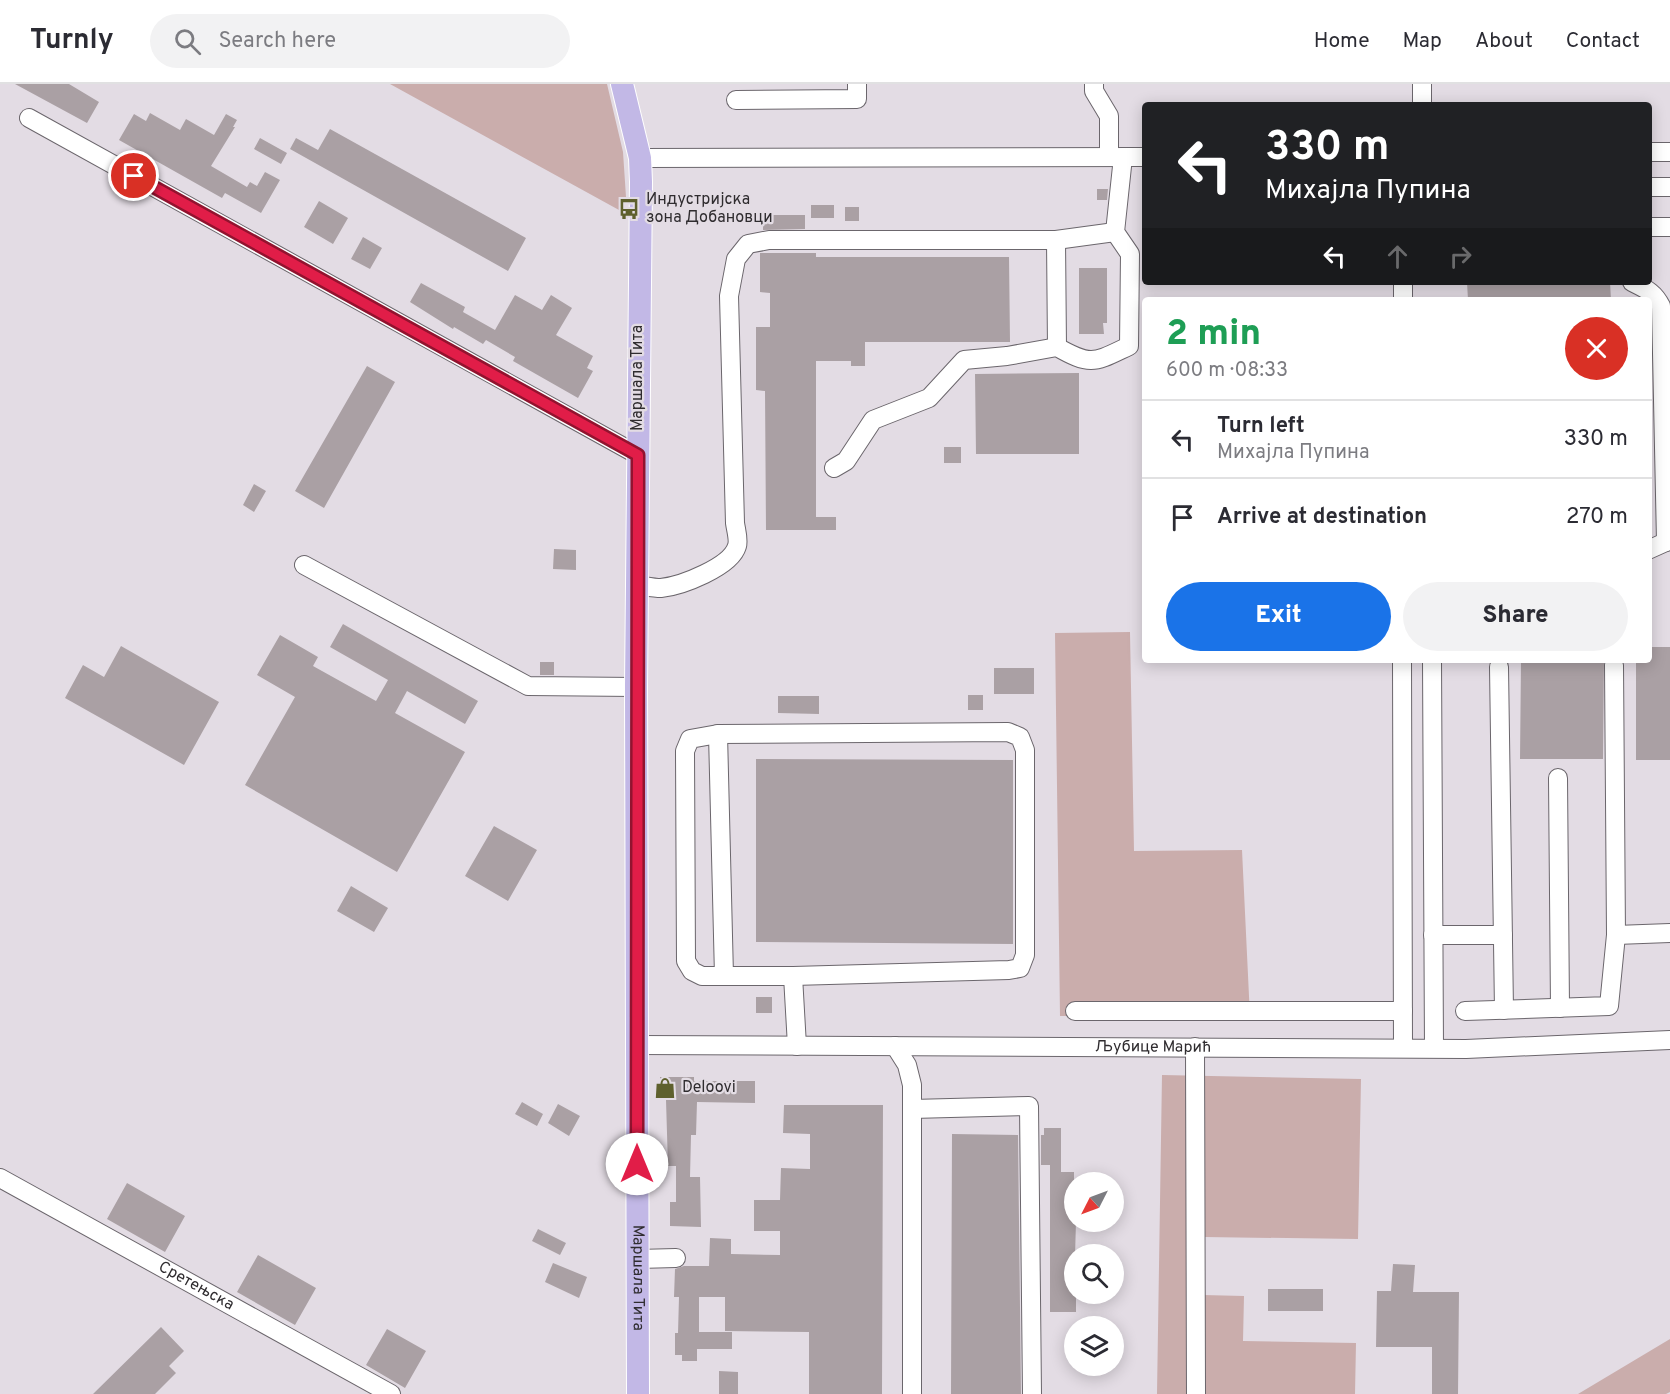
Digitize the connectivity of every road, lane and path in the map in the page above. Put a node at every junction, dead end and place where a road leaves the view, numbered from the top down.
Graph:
1 (622, 84) edge
2 (857, 84) edge
3 (1094, 84) edge
4 (1422, 84) edge
5 (736, 100) dead end
6 (1423, 102) edge
7 (29, 118) dead end
8 (1652, 152) edge
9 (1670, 152) edge
10 (1142, 157) edge
11 (640, 158) junction
12 (1116, 158) junction
13 (1652, 187) edge
14 (1670, 187) edge
15 (1652, 227) edge
16 (1670, 227) edge
17 (1115, 232) junction
18 (1056, 240) junction
19 (1640, 285) edge
20 (1057, 347) junction
21 (638, 455) junction
22 (834, 468) dead end
23 (1668, 541) edge
24 (1652, 548) edge
25 (304, 565) dead end
26 (638, 585) junction
27 (1402, 663) edge
28 (1432, 663) edge
29 (1614, 665) dead end
30 (1499, 667) dead end
31 (636, 687) junction
32 (718, 734) junction
33 (1558, 778) dead end
34 (1403, 819) junction
35 (1433, 821) junction
36 (1670, 933) edge
37 (1433, 935) junction
38 (1503, 935) junction
39 (1616, 935) junction
40 (724, 976) junction
41 (793, 976) junction
42 (1560, 1008) junction
43 (1504, 1010) junction
44 (1075, 1011) dead end
45 (1403, 1011) junction
46 (1465, 1011) dead end
47 (1670, 1040) edge
48 (637, 1045) junction
49 (796, 1046) junction
50 (896, 1046) junction
51 (1195, 1047) junction
52 (1403, 1048) junction
53 (1434, 1048) junction
54 (912, 1109) junction
55 (0, 1178) edge
56 (676, 1258) dead end
57 (638, 1259) junction
58 (391, 1394) edge
59 (638, 1394) edge
60 (912, 1394) edge
61 (1032, 1394) edge
62 (1196, 1394) edge

1 - 11 main road, Маршала Тита
2 - 5 street
3 - 12 street
4 - 6 street
7 - 21 street
8 - 9 street
10 - 12 street
11 - 12 street
11 - 21 main road, Маршала Тита
12 - 17 street
13 - 14 street
15 - 16 street
17 - 18 street
17 - 20 street
18 - 20 street
18 - 26 street
19 - 23 street
20 - 22 street
21 - 26 main road, Маршала Тита
23 - 24 street
25 - 31 street
26 - 31 main road, Маршала Тита
27 - 34 street
28 - 35 street
29 - 39 street
30 - 38 street
31 - 48 main road, Маршала Тита
32 - 40 street
32 - 40 street
32 - 41 street
33 - 42 street
34 - 35 street
34 - 45 street
35 - 37 street
36 - 39 street
37 - 38 street
37 - 53 street
38 - 43 street
39 - 42 street
40 - 41 street
41 - 49 street
42 - 43 street
43 - 46 street
44 - 45 street
45 - 52 street
47 - 53 street, Љубице Марић
48 - 49 street, Љубице Марић
48 - 57 main road, Маршала Тита
49 - 50 street, Љубице Марић
50 - 51 street, Љубице Марић
50 - 54 street
51 - 52 street, Љубице Марић
51 - 62 street
52 - 53 street, Љубице Марић
54 - 60 street
54 - 61 street
55 - 58 street, Сретењска
56 - 57 street
57 - 59 main road, Маршала Тита

